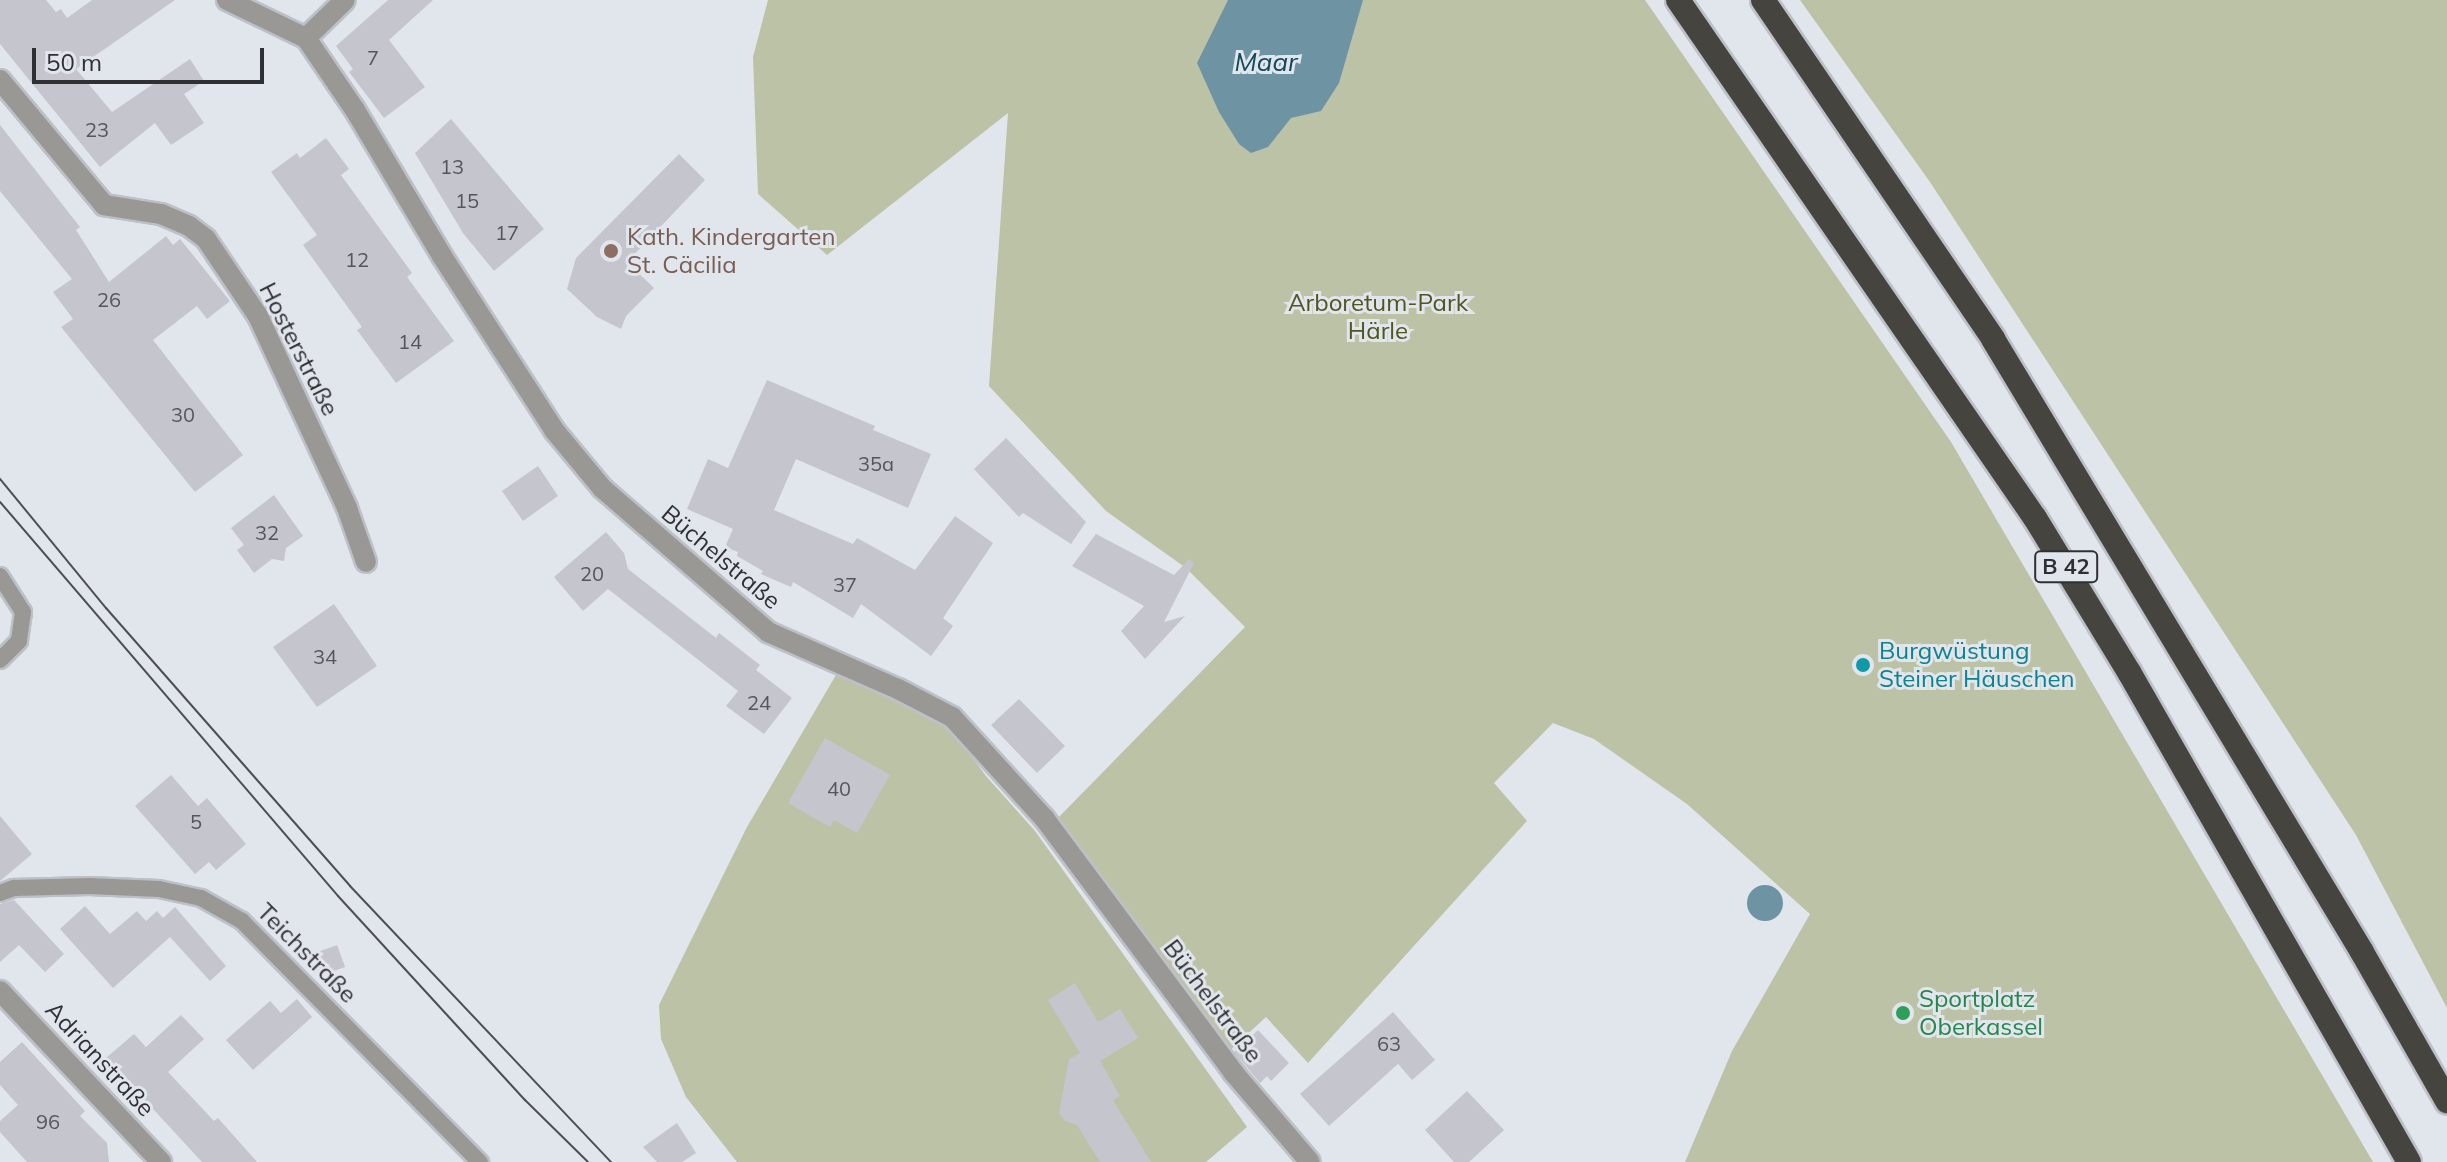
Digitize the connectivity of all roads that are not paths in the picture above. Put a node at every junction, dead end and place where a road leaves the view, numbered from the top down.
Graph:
1 (227, 0) edge
2 (345, 0) edge
3 (1678, 0) edge
4 (1763, 0) edge
5 (306, 38) junction
6 (0, 80) edge
7 (366, 562) dead end
8 (0, 576) edge
9 (0, 660) edge
10 (0, 893) edge
11 (0, 991) edge
12 (2447, 1101) edge
13 (161, 1162) edge
14 (480, 1162) edge
15 (1310, 1162) edge
16 (2409, 1162) edge

1 - 5 street
2 - 5 street
3 - 16 highway, B 42
4 - 12 highway, B 42
5 - 15 street, Büchelstraße
6 - 7 street, Hosterstraße
8 - 9 lane
10 - 14 lane, Teichstraße
11 - 13 street, Adrianstraße

